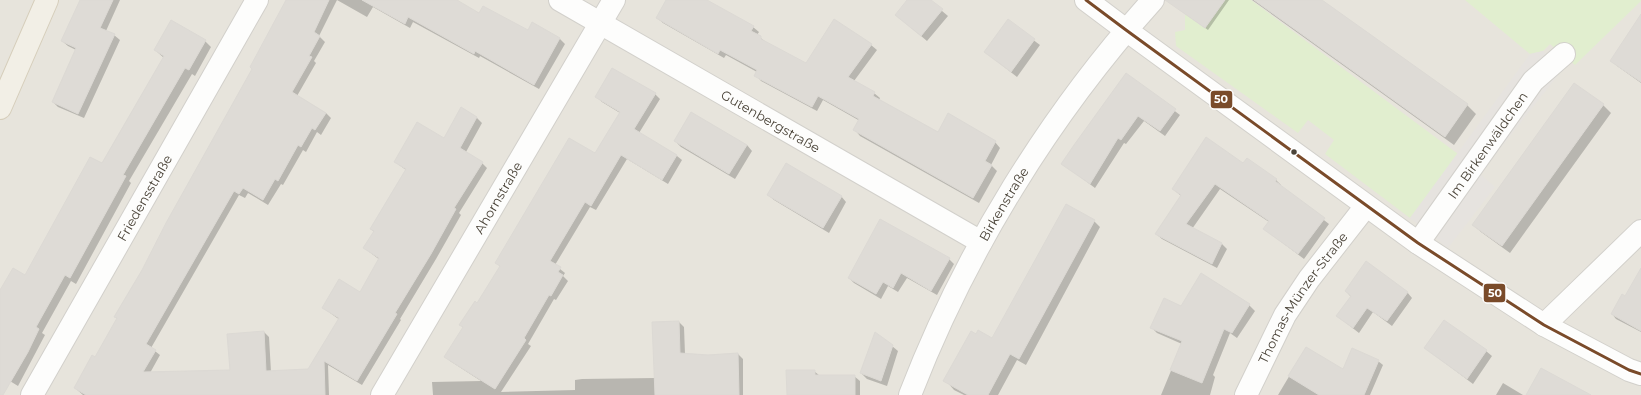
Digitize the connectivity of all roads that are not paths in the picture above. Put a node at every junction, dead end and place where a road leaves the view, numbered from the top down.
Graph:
1 (47, 0) edge
2 (256, 0) edge
3 (560, 0) edge
4 (614, 0) edge
5 (1086, 0) edge
6 (1153, 0) edge
7 (600, 23) junction
8 (1126, 30) junction
9 (1564, 54) dead end
10 (0, 108) edge
11 (1366, 206) junction
12 (1641, 231) edge
13 (981, 242) junction
14 (1418, 243) junction
15 (1544, 325) junction
16 (1641, 374) edge
17 (32, 395) edge
18 (382, 395) edge
19 (910, 395) edge
20 (1246, 395) edge

1 - 10 main road
2 - 17 street, Friedensstraße
3 - 7 street, Gutenbergstraße
4 - 7 street, Ahornstraße
5 - 8 street
6 - 8 street, Birkenstraße
7 - 13 street, Gutenbergstraße
7 - 18 street, Ahornstraße
8 - 11 street
8 - 13 street, Birkenstraße
9 - 14 street, Im Birkenwäldchen
11 - 14 street
11 - 20 street, Thomas-Münzer-Straße
12 - 15 street
13 - 19 street, Birkenstraße
14 - 15 street
15 - 16 street

